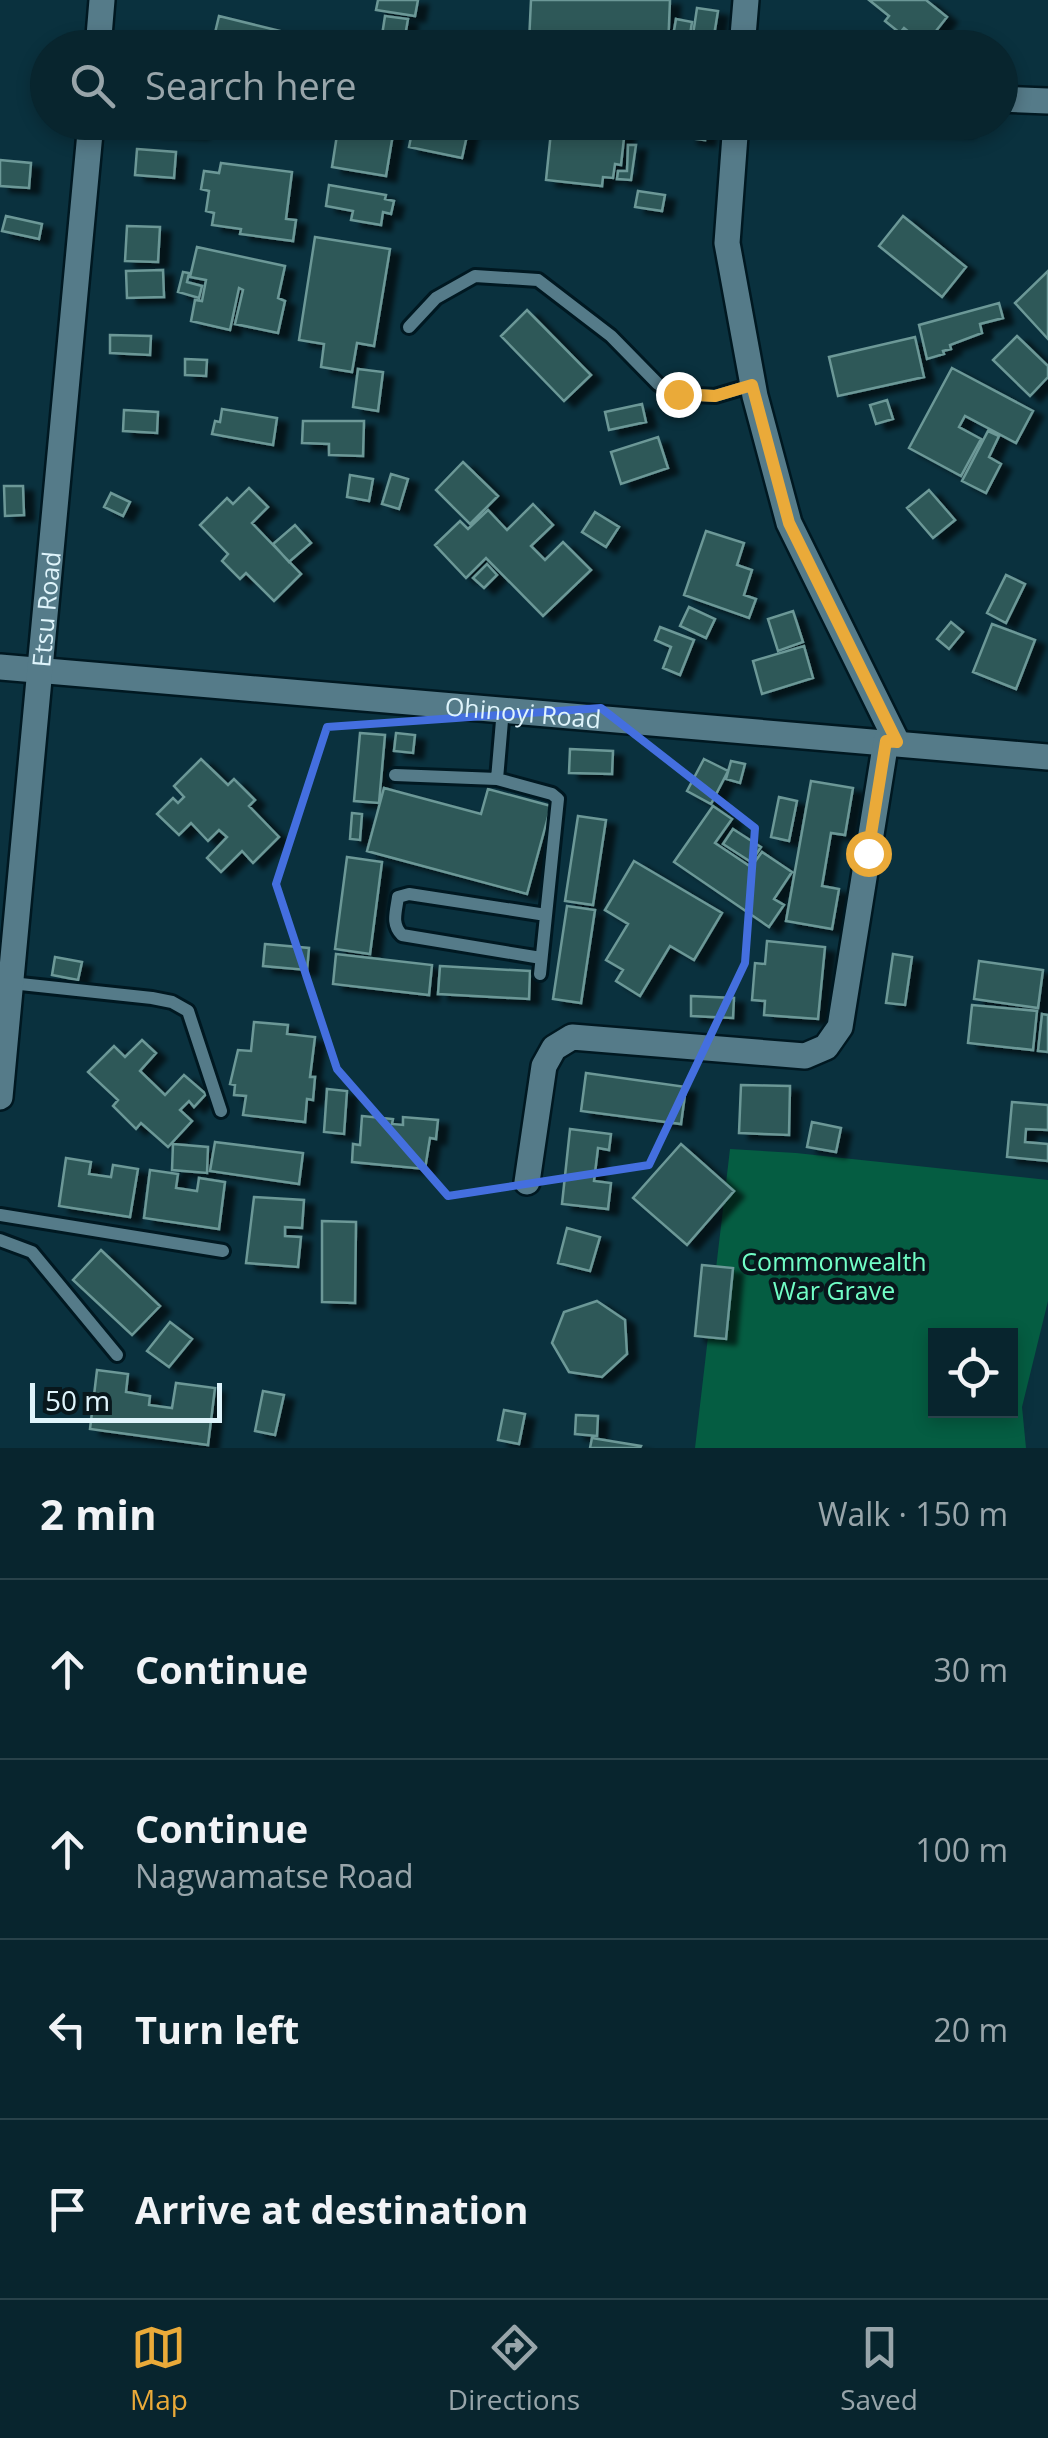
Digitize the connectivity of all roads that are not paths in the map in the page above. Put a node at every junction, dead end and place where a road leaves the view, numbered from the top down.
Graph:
1 (102, 0) edge
2 (746, 0) edge
3 (100, 30) edge
4 (744, 30) edge
5 (1018, 99) edge
6 (1048, 100) edge
7 (89, 140) edge
8 (735, 140) edge
9 (409, 327) dead end
10 (752, 385) junction
11 (0, 668) edge
12 (42, 671) junction
13 (503, 710) junction
14 (892, 742) junction
15 (1048, 757) edge
16 (395, 775) dead end
17 (497, 779) junction
18 (546, 915) junction
19 (542, 958) junction
20 (540, 974) dead end
21 (11, 983) junction
22 (0, 1097) edge
23 (221, 1111) dead end
24 (527, 1182) dead end
25 (0, 1215) edge
26 (0, 1240) edge
27 (223, 1252) dead end
28 (117, 1355) dead end

1 - 3 street
2 - 4 street
5 - 6 street
7 - 12 street, Etsu Road
8 - 10 street
9 - 10 lane
10 - 14 street
11 - 12 street, Ohinoyi Road
12 - 13 street, Ohinoyi Road
12 - 21 street, Etsu Road
13 - 14 street, Ohinoyi Road
13 - 17 lane
14 - 15 street, Ohinoyi Road
14 - 24 street
16 - 17 lane
17 - 18 lane
18 - 19 lane
18 - 19 lane
19 - 20 lane
21 - 22 street, Etsu Road
21 - 23 lane
25 - 27 lane
26 - 28 lane

